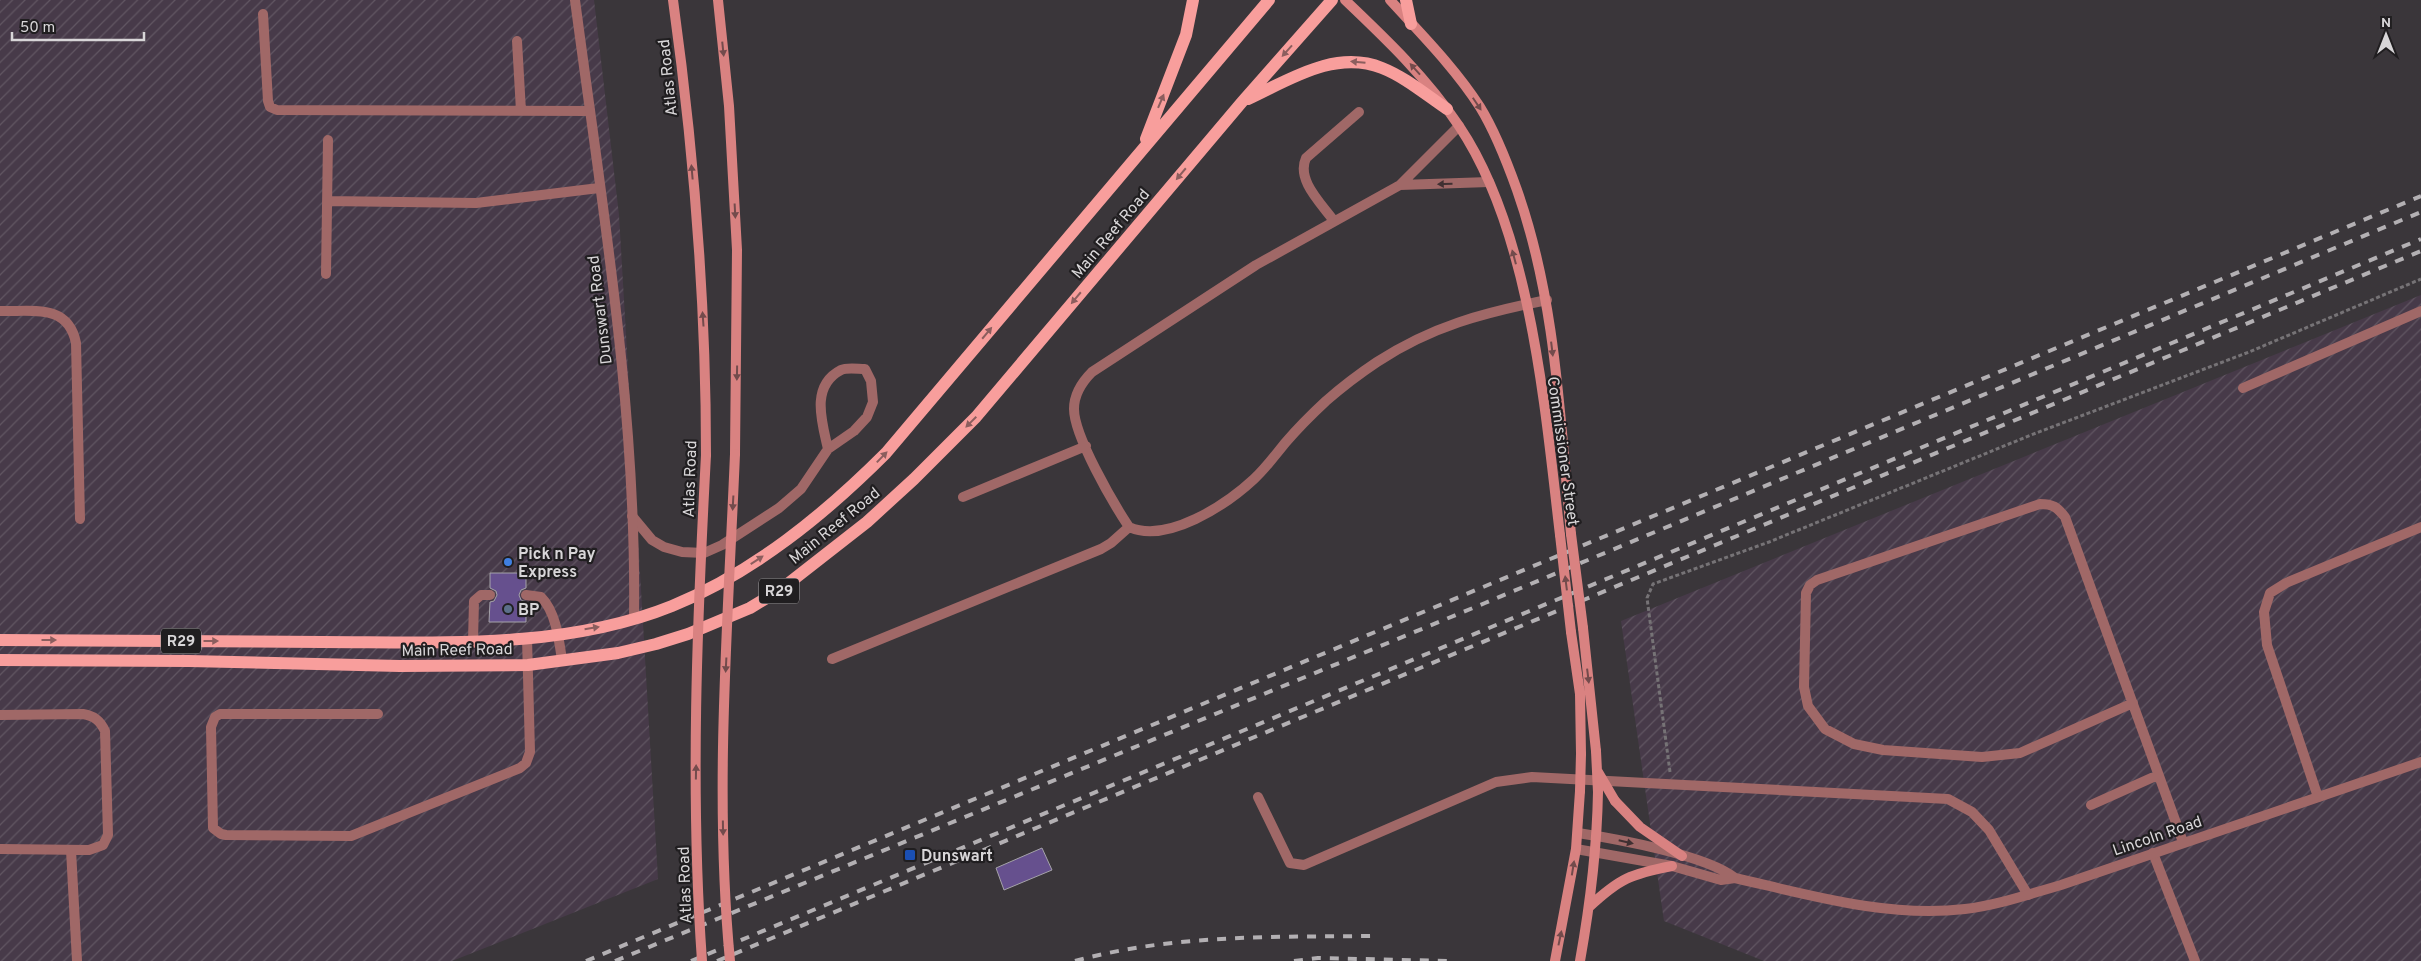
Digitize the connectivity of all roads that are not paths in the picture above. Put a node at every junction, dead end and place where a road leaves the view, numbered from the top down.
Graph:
1 (575, 0) edge
2 (673, 0) edge
3 (718, 0) edge
4 (1193, 0) edge
5 (1270, 0) edge
6 (1332, 0) edge
7 (1345, 0) edge
8 (1390, 0) edge
9 (1406, 0) edge
10 (263, 14) dead end
11 (1411, 24) junction
12 (517, 41) dead end
13 (1242, 102) junction
14 (1447, 109) junction
15 (521, 111) junction
16 (590, 111) junction
17 (1359, 112) dead end
18 (1459, 126) junction
19 (328, 140) dead end
20 (1144, 146) junction
21 (1489, 182) junction
22 (1400, 185) junction
23 (599, 188) junction
24 (327, 201) junction
25 (1334, 221) junction
26 (326, 274) dead end
27 (1546, 300) junction
28 (1527, 304) junction
29 (0, 311) edge
30 (2421, 312) edge
31 (2243, 388) dead end
32 (1086, 446) junction
33 (828, 448) junction
34 (963, 496) dead end
35 (632, 516) junction
36 (80, 519) dead end
37 (1129, 527) junction
38 (2421, 527) edge
39 (490, 595) dead end
40 (526, 595) dead end
41 (634, 618) junction
42 (558, 634) junction
43 (526, 638) junction
44 (0, 640) edge
45 (473, 641) junction
46 (832, 659) dead end
47 (0, 660) edge
48 (562, 660) junction
49 (528, 665) junction
50 (2133, 703) junction
51 (378, 714) dead end
52 (0, 715) edge
53 (2421, 762) edge
54 (1598, 771) junction
55 (2158, 774) junction
56 (1258, 797) dead end
57 (2318, 797) junction
58 (2091, 805) dead end
59 (1578, 832) junction
60 (1597, 836) junction
61 (2183, 842) junction
62 (0, 849) edge
63 (1576, 849) junction
64 (71, 850) junction
65 (1596, 851) junction
66 (2153, 853) junction
67 (1682, 856) junction
68 (1672, 866) junction
69 (1735, 878) junction
70 (2028, 895) junction
71 (1589, 907) junction
72 (77, 961) edge
73 (702, 961) edge
74 (730, 961) edge
75 (1555, 961) edge
76 (1580, 961) edge
77 (2195, 961) edge

1 - 16 street, Dunswart Road
73 -> 2 main road, Atlas Road, bridge
3 -> 74 main road, bridge
20 -> 4 main road
5 - 20 main road, Main Reef Road / R29
6 -> 13 main road, Main Reef Road / R29
14 -> 7 main road, Commissioner Street
8 - 11 main road, Commissioner Street
9 - 11 main road
10 - 15 street
11 -> 27 main road, Commissioner Street
12 - 15 street
14 -> 13 main road
13 -> 48 main road, Main Reef Road / R29
14 - 18 main road, Commissioner Street
15 - 16 street
16 - 23 street, Dunswart Road
17 - 25 street
18 - 21 main road, Commissioner Street
18 - 22 street
19 - 24 street
41 -> 20 main road, Main Reef Road / R29
21 -> 22 street
28 -> 21 main road, Commissioner Street
22 - 25 street
23 - 24 street
23 - 35 street, Dunswart Road
24 - 26 street
25 - 32 street
27 - 28 street
27 -> 54 main road, Commissioner Street, bridge
28 - 37 street
59 -> 28 main road, Commissioner Street, bridge
29 - 36 street
30 - 31 street
32 - 34 street
32 - 37 street
33 - 33 street
33 - 35 street
35 - 41 street, Dunswart Road
37 - 46 street
38 - 57 street
39 - 45 street
40 - 42 street
42 -> 41 main road, Main Reef Road / R29
42 - 43 main road, Main Reef Road / R29
42 - 48 street
43 - 45 main road, Main Reef Road / R29
43 - 49 street
44 -> 45 main road, Main Reef Road / R29
47 - 49 main road, Main Reef Road / R29
48 - 49 main road, Main Reef Road / R29
49 - 51 street
50 - 50 street
50 - 55 street
52 - 64 street
53 - 57 street, Lincoln Road
54 - 60 main road, Commissioner Street, bridge
54 - 67 main road, bridge
55 - 58 street
55 - 61 street
56 - 70 street
57 - 61 street, Lincoln Road
59 - 60 street
59 - 63 main road, Commissioner Street
60 - 65 main road, Commissioner Street
60 -> 67 street
61 - 66 street, Lincoln Road
62 - 64 street
63 - 65 street
75 -> 63 main road, Commissioner Street
64 - 72 street
65 - 68 street
65 - 71 main road, Commissioner Street
66 - 70 street, Lincoln Road
66 - 77 street
67 - 69 street
68 - 69 street
68 - 71 main road
69 - 70 street, Lincoln Road
71 - 76 main road, Commissioner Street

